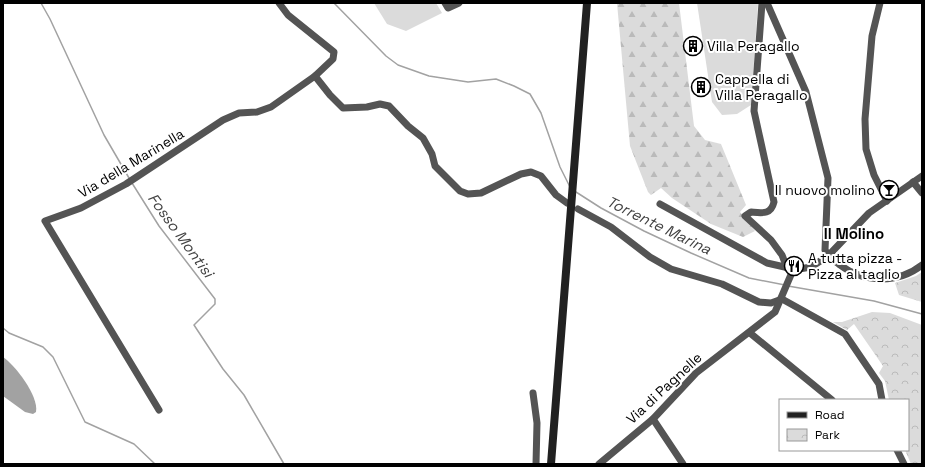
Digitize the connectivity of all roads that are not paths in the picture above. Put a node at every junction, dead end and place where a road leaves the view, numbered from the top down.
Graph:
1 (279, 3) edge
2 (445, 3) edge
3 (459, 3) edge
4 (587, 3) edge
5 (762, 3) edge
6 (767, 3) edge
7 (880, 3) edge
8 (315, 76) junction
9 (922, 176) edge
10 (913, 182) junction
11 (922, 193) edge
12 (887, 201) junction
13 (567, 203) dead end
14 (660, 204) dead end
15 (578, 209) dead end
16 (828, 256) junction
17 (922, 265) edge
18 (790, 271) junction
19 (783, 297) junction
20 (750, 333) junction
21 (533, 393) dead end
22 (831, 399) edge
23 (882, 399) edge
24 (160, 410) dead end
25 (653, 419) junction
26 (896, 452) edge
27 (536, 464) edge
28 (551, 464) edge
29 (599, 464) edge
30 (683, 464) edge
31 (904, 464) edge

1 - 8 street, Via della Marinella
2 - 3 street
4 - 28 main road
5 - 18 street
6 - 16 street
7 - 12 street
8 - 13 street
8 - 24 street, Via della Marinella
9 - 10 street
10 - 11 street
10 - 12 street
12 - 16 street
14 - 18 street
15 - 19 street
16 - 17 street
16 - 18 street
18 - 19 street, Via di Pagnelle
19 - 20 street, Via di Pagnelle
19 - 23 street
20 - 22 street
20 - 25 street, Via di Pagnelle
21 - 27 street
25 - 29 street, Via di Pagnelle
25 - 30 street
26 - 31 street

